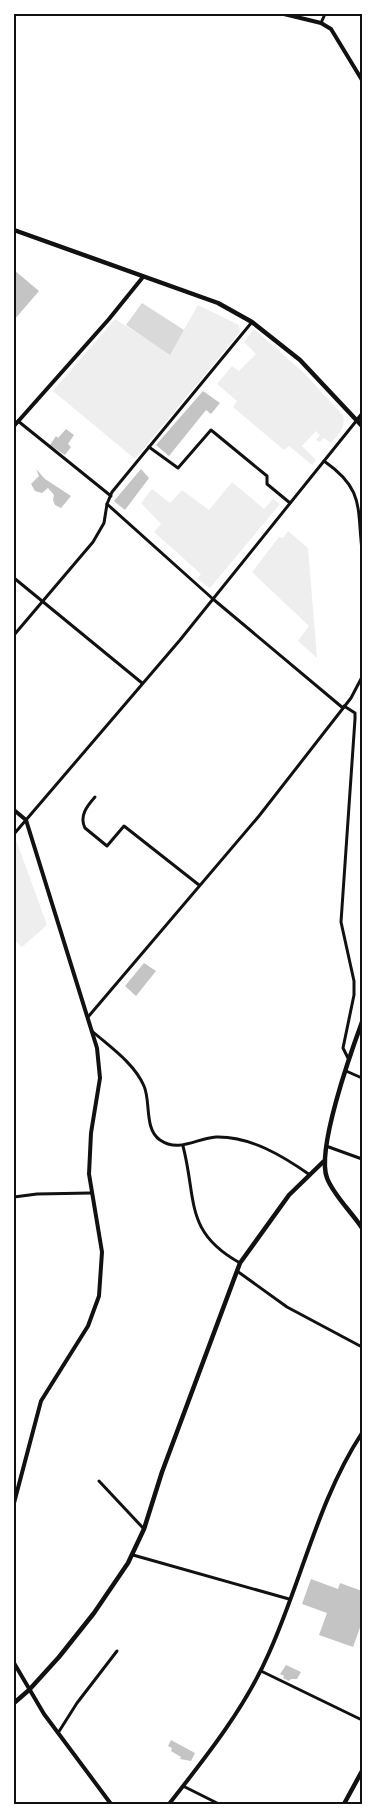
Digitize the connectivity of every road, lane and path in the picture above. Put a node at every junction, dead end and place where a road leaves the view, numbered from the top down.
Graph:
1 (284, 14) edge
2 (325, 14) edge
3 (321, 23) junction
4 (362, 80) edge
5 (14, 230) edge
6 (143, 276) junction
7 (252, 322) junction
8 (362, 414) edge
9 (358, 419) junction
10 (18, 421) junction
11 (14, 426) edge
12 (362, 426) edge
13 (149, 447) junction
14 (324, 462) junction
15 (111, 496) junction
16 (290, 503) junction
17 (107, 504) junction
18 (362, 550) edge
19 (14, 578) edge
20 (213, 599) junction
21 (42, 603) junction
22 (14, 635) edge
23 (362, 677) edge
24 (142, 683) junction
25 (343, 706) junction
26 (95, 797) dead end
27 (14, 810) edge
28 (26, 820) junction
29 (14, 834) edge
30 (199, 885) junction
31 (87, 1018) junction
32 (362, 1022) edge
33 (91, 1031) junction
34 (349, 1061) junction
35 (346, 1071) junction
36 (362, 1078) edge
37 (184, 1146) junction
38 (326, 1146) junction
39 (362, 1159) edge
40 (323, 1162) junction
41 (310, 1175) junction
42 (92, 1193) junction
43 (14, 1197) edge
44 (362, 1228) edge
45 (240, 1263) junction
46 (237, 1271) junction
47 (362, 1347) edge
48 (362, 1433) edge
49 (100, 1481) dead end
50 (14, 1503) edge
51 (144, 1529) junction
52 (133, 1555) junction
53 (289, 1599) junction
54 (117, 1651) dead end
55 (14, 1663) edge
56 (261, 1671) junction
57 (29, 1690) junction
58 (14, 1703) edge
59 (362, 1720) edge
60 (58, 1732) junction
61 (362, 1771) edge
62 (183, 1786) junction
63 (111, 1804) edge
64 (169, 1804) edge
65 (219, 1804) edge
66 (344, 1804) edge

1 - 3 street
2 - 3 street
3 - 4 street
5 - 6 main road
6 - 7 main road
6 - 10 street
7 - 9 main road
7 - 13 street
8 - 9 street
9 - 12 main road
9 - 14 street
10 - 11 street
10 - 15 street
13 - 15 street
13 - 16 street
14 - 16 street
14 - 18 street
15 - 17 street
16 - 20 street
17 - 20 street
17 - 21 street
19 - 21 street
20 - 24 street
20 - 25 street
21 - 22 street
21 - 24 street
23 - 25 street
24 - 28 street
25 - 30 street
25 - 34 street
26 - 30 street
27 - 28 street
28 - 29 street
28 - 31 street
30 - 31 street
31 - 33 street
32 - 34 main road
33 - 37 street
33 - 42 street
34 - 35 main road
35 - 36 street
35 - 38 main road
37 - 41 street
37 - 45 street
38 - 39 street
38 - 40 main road
40 - 41 main road
40 - 44 main road
41 - 45 main road
42 - 43 street
42 - 50 street
45 - 46 main road
46 - 47 street
46 - 51 main road
48 - 53 street
49 - 51 street
51 - 52 main road
52 - 53 street
52 - 57 main road
53 - 56 street
54 - 60 street
55 - 57 street
56 - 59 street
56 - 62 street
57 - 58 main road
57 - 60 street
60 - 63 street
61 - 66 main road
62 - 64 street
62 - 65 street

